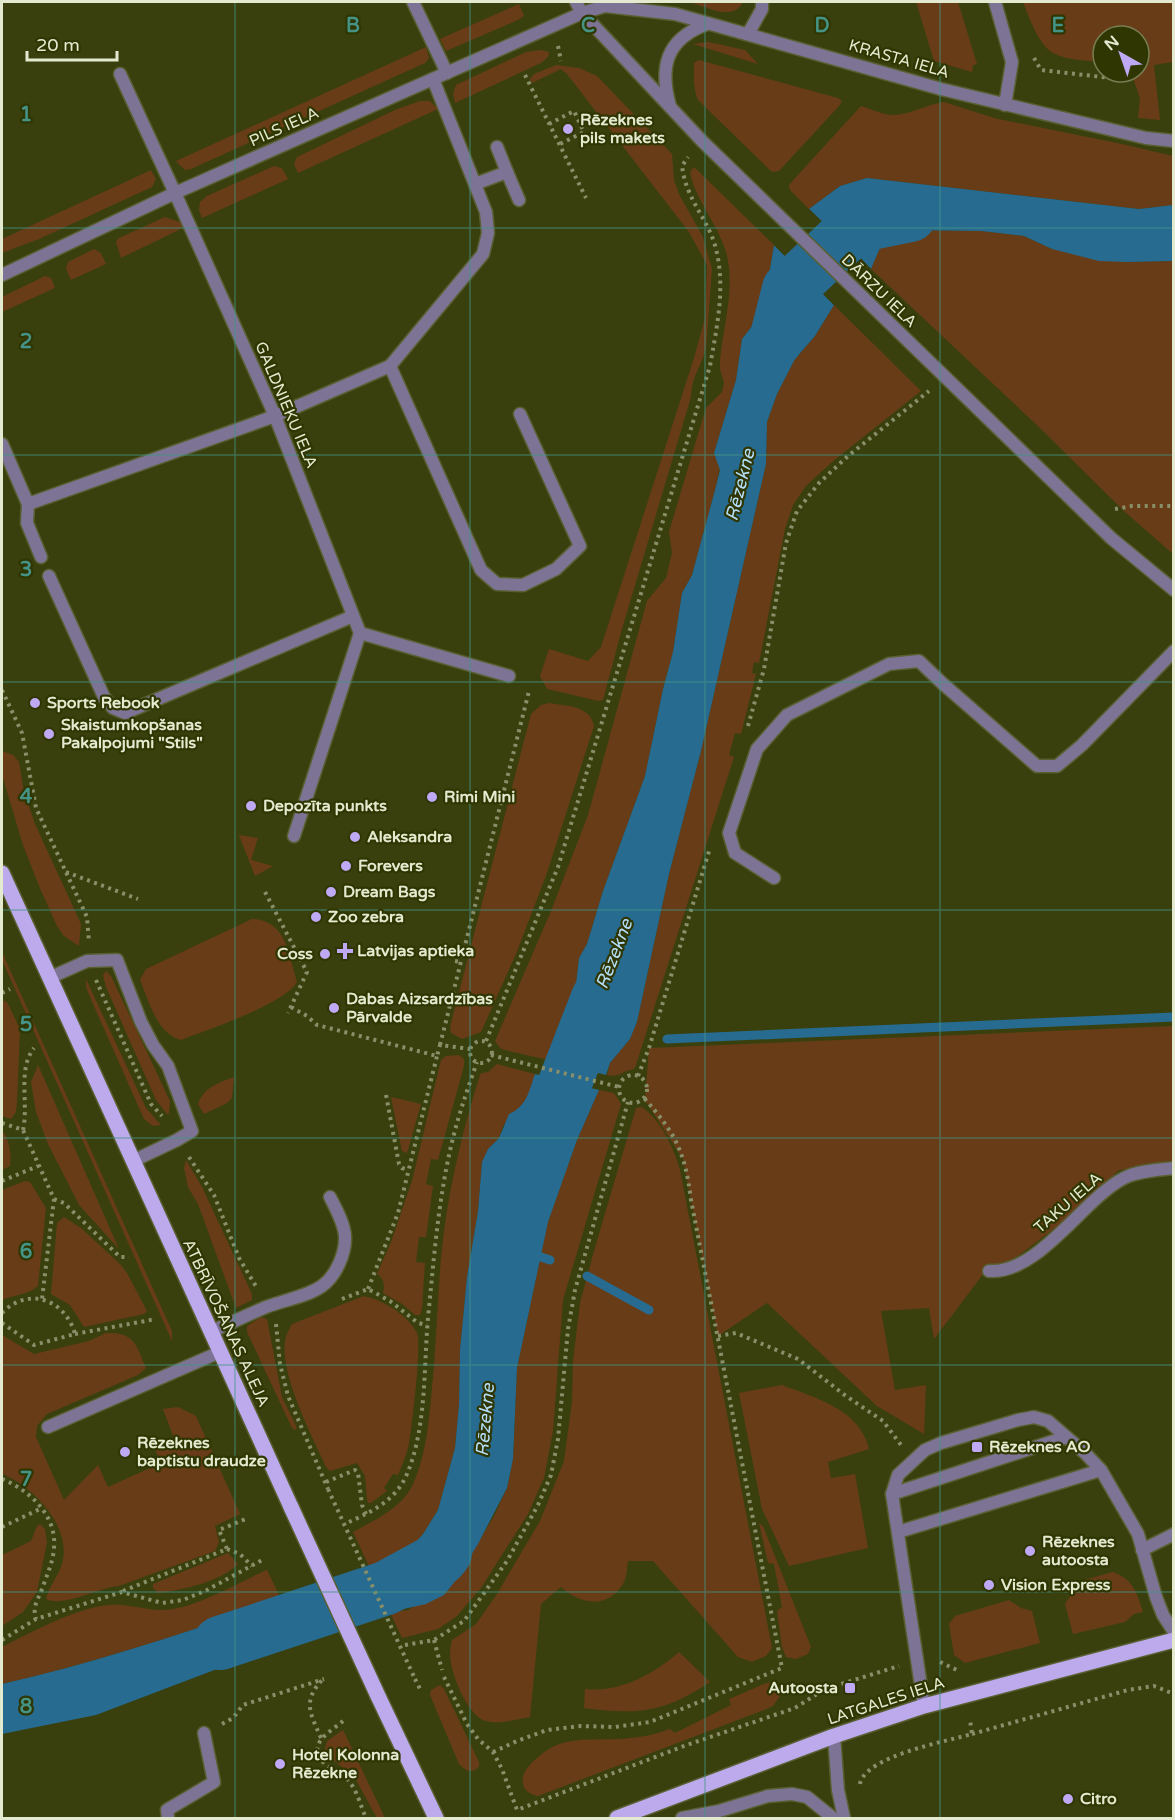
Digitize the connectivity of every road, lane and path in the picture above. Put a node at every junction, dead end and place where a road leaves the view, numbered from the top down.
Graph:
1 (413, 2) edge
2 (762, 2) edge
3 (995, 2) edge
4 (579, 7) edge
5 (707, 24) junction
6 (748, 34) junction
7 (1030, 52) dead end
8 (447, 73) junction
9 (120, 74) dead end
10 (525, 75) dead end
11 (1091, 76) edge
12 (433, 79) junction
13 (1005, 105) junction
14 (672, 110) junction
15 (549, 124) junction
16 (1173, 141) edge
17 (560, 144) junction
18 (496, 147) dead end
19 (688, 156) dead end
20 (507, 172) junction
21 (475, 184) junction
22 (175, 193) junction
23 (586, 198) dead end
24 (519, 200) dead end
25 (2, 275) edge
26 (390, 366) junction
27 (930, 392) dead end
28 (520, 414) dead end
29 (901, 414) dead end
30 (275, 416) junction
31 (2, 444) edge
32 (28, 504) junction
33 (1173, 506) edge
34 (1115, 509) dead end
35 (41, 557) dead end
36 (49, 576) dead end
37 (1173, 590) edge
38 (354, 616) junction
39 (360, 633) junction
40 (1173, 651) edge
41 (509, 676) dead end
42 (529, 692) dead end
43 (294, 836) dead end
44 (65, 871) dead end
45 (2, 873) edge
46 (774, 878) dead end
47 (266, 892) dead end
48 (138, 899) dead end
49 (302, 947) dead end
50 (296, 950) junction
51 (454, 961) dead end
52 (460, 962) junction
53 (49, 978) junction
54 (10, 989) dead end
55 (2, 993) edge
56 (291, 1007) junction
57 (288, 1013) dead end
58 (486, 1041) junction
59 (440, 1045) junction
60 (34, 1048) dead end
61 (470, 1049) junction
62 (491, 1055) junction
63 (438, 1056) junction
64 (477, 1062) junction
65 (620, 1087) junction
66 (386, 1095) dead end
67 (644, 1098) junction
68 (628, 1102) junction
69 (2, 1123) edge
70 (23, 1130) junction
71 (133, 1161) junction
72 (38, 1166) junction
73 (1173, 1168) edge
74 (408, 1170) junction
75 (2, 1181) edge
76 (330, 1197) dead end
77 (54, 1199) junction
78 (129, 1257) dead end
79 (989, 1271) dead end
80 (42, 1299) junction
81 (2, 1313) edge
82 (156, 1319) dead end
83 (276, 1322) dead end
84 (2, 1323) edge
85 (427, 1325) junction
86 (210, 1332) junction
87 (75, 1334) junction
88 (718, 1336) junction
89 (220, 1352) junction
90 (48, 1427) dead end
91 (1066, 1437) junction
92 (912, 1461) junction
93 (1101, 1470) junction
94 (2, 1479) edge
95 (326, 1482) junction
96 (892, 1494) junction
97 (42, 1508) junction
98 (366, 1514) junction
99 (248, 1518) dead end
100 (349, 1522) dead end
101 (2, 1527) edge
102 (898, 1532) junction
103 (1173, 1534) edge
104 (228, 1549) junction
105 (1142, 1550) junction
106 (262, 1560) dead end
107 (252, 1566) junction
108 (122, 1592) junction
109 (36, 1619) junction
110 (1173, 1632) edge
111 (2, 1640) edge
112 (434, 1640) junction
113 (1173, 1640) edge
114 (405, 1645) dead end
115 (934, 1659) dead end
116 (899, 1666) dead end
117 (970, 1669) dead end
118 (442, 1670) dead end
119 (444, 1677) dead end
120 (420, 1689) dead end
121 (1173, 1693) edge
122 (924, 1706) junction
123 (233, 1718) dead end
124 (970, 1720) dead end
125 (343, 1721) dead end
126 (204, 1733) dead end
127 (972, 1734) junction
128 (834, 1736) junction
129 (321, 1738) junction
130 (493, 1752) junction
131 (859, 1792) dead end
132 (629, 1817) edge
133 (168, 1818) edge
134 (366, 1818) edge
135 (436, 1818) edge
136 (682, 1818) edge
137 (833, 1818) edge
138 (844, 1818) edge

1 - 8 street
2 - 6 street
3 - 13 street
4 - 5 street, KRASTA IELA
4 - 8 street, PILS IELA
4 - 14 street, DĀRZU IELA
5 - 6 street, KRASTA IELA
5 - 14 street
6 - 13 street, KRASTA IELA
7 - 11 path
8 - 12 street, PILS IELA
9 - 22 street, GALDNIEKU IELA
10 - 15 path
12 - 21 street
12 - 22 street, PILS IELA
13 - 16 street, KRASTA IELA
14 - 37 street, DĀRZU IELA
15 - 17 path
15 - 17 path
17 - 23 path
18 - 20 street
19 - 58 path
20 - 21 street
20 - 24 street
21 - 26 street
22 - 25 street, PILS IELA
22 - 30 street, GALDNIEKU IELA
26 - 28 street
26 - 30 street
27 - 29 path
30 - 32 street
30 - 38 street, GALDNIEKU IELA
31 - 32 street
32 - 35 street
33 - 34 path
36 - 38 street
38 - 39 street, GALDNIEKU IELA
39 - 41 street
39 - 43 street
40 - 46 street
42 - 52 path
44 - 48 path
45 - 53 main road, ATBRĪVOŠANAS ALEJA
47 - 50 path
49 - 50 path
50 - 56 path
51 - 52 path
52 - 59 path
53 - 71 main road, ATBRĪVOŠANAS ALEJA
53 - 71 street
54 - 55 path
56 - 57 path
56 - 63 path
58 - 61 path
58 - 62 path
59 - 61 path
59 - 63 path
60 - 70 path
61 - 64 path
62 - 64 path
62 - 65 path
63 - 74 path
64 - 85 path
65 - 67 path
65 - 68 path
66 - 74 path
67 - 68 path
67 - 88 path
68 - 112 path
69 - 70 path
70 - 72 path
71 - 86 main road, ATBRĪVOŠANAS ALEJA
72 - 75 path
72 - 77 path
73 - 79 street, TAKU IELA
74 - 85 path
76 - 86 street
77 - 78 path
77 - 80 path
80 - 81 path
80 - 87 path
82 - 87 path
83 - 95 path
84 - 87 path
85 - 98 path
86 - 89 main road, ATBRĪVOŠANAS ALEJA
88 - 92 path
88 - 130 path
89 - 90 street
89 - 135 main road, ATBRĪVOŠANAS ALEJA, bridge
91 - 92 street
91 - 93 street
91 - 96 street
92 - 96 street
93 - 102 street
93 - 105 street
94 - 97 path
95 - 98 path
95 - 120 path, bridge
96 - 102 street
97 - 101 path
97 - 109 path
98 - 100 path
99 - 104 path
102 - 122 street
103 - 105 street
104 - 107 path
104 - 108 path
105 - 110 street
106 - 107 path
107 - 108 path
108 - 109 path
109 - 111 path
112 - 114 path
112 - 118 path
113 - 122 main road, LATGALES IELA
115 - 117 path
116 - 130 path
119 - 130 path
121 - 127 path
122 - 128 main road, LATGALES IELA
123 - 129 path
124 - 127 path
125 - 129 path
126 - 133 street
127 - 131 path
128 - 132 main road, LATGALES IELA
128 - 138 street
129 - 134 path
136 - 137 street

